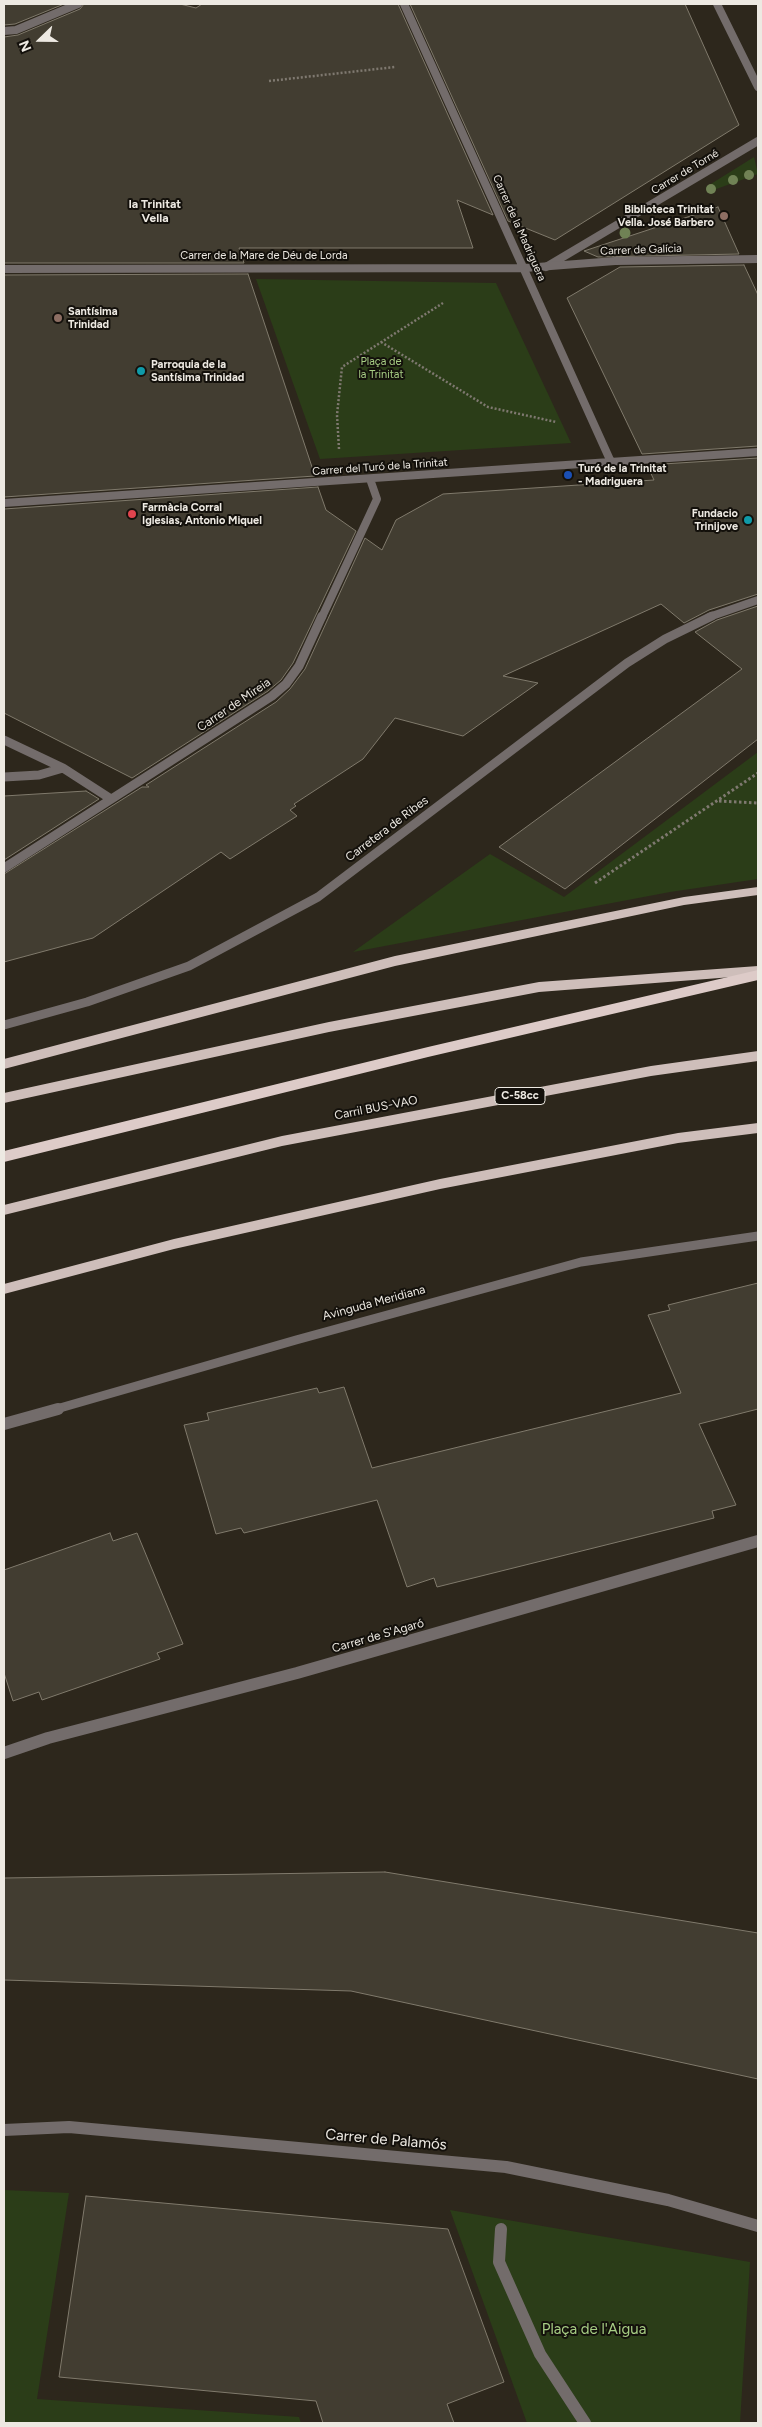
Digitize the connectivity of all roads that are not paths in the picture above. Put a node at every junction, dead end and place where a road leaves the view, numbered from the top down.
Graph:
1 (78, 4) edge
2 (404, 4) edge
3 (717, 4) edge
4 (4, 32) edge
5 (758, 87) edge
6 (758, 141) edge
7 (758, 259) edge
8 (546, 267) junction
9 (525, 268) junction
10 (4, 269) edge
11 (758, 452) edge
12 (611, 462) junction
13 (370, 479) junction
14 (4, 502) edge
15 (758, 600) edge
16 (4, 740) edge
17 (63, 768) junction
18 (4, 776) edge
19 (111, 799) junction
20 (4, 868) edge
21 (758, 891) edge
22 (758, 970) edge
23 (758, 975) edge
24 (4, 1025) edge
25 (758, 1056) edge
26 (4, 1064) edge
27 (4, 1098) edge
28 (758, 1128) edge
29 (4, 1157) edge
30 (4, 1210) edge
31 (758, 1236) edge
32 (4, 1289) edge
33 (4, 1424) edge
34 (758, 1541) edge
35 (4, 1753) edge
36 (4, 2130) edge
37 (758, 2226) edge
38 (501, 2228) dead end
39 (585, 2423) edge

1 - 4 street
2 - 9 street, Carrer de la Madriguera
3 - 5 street
6 - 8 street, Carrer de Torné
7 - 8 street, Carrer de Galícia
8 - 9 street, Carrer de Galícia
9 - 10 street, Carrer de la Mare de Déu de Lorda
9 - 12 street, Carrer de la Madriguera
11 - 12 street, Carrer del Turó de la Trinitat
12 - 13 street, Carrer del Turó de la Trinitat
13 - 14 street, Carrer del Turó de la Trinitat
13 - 19 street, Carrer de Mireia
15 - 24 street, Carretera de Ribes
16 - 17 street
17 - 18 street
17 - 19 street
19 - 20 street, Carrer de Mireia
21 - 26 highway
22 - 27 highway
23 - 29 highway
25 - 30 highway, Carril BUS-VAO / C-58cc
28 - 32 highway
31 - 33 street, Avinguda Meridiana
34 - 35 street, Carrer de S'Agaró
36 - 37 street, Carrer de Palamós
38 - 39 street

